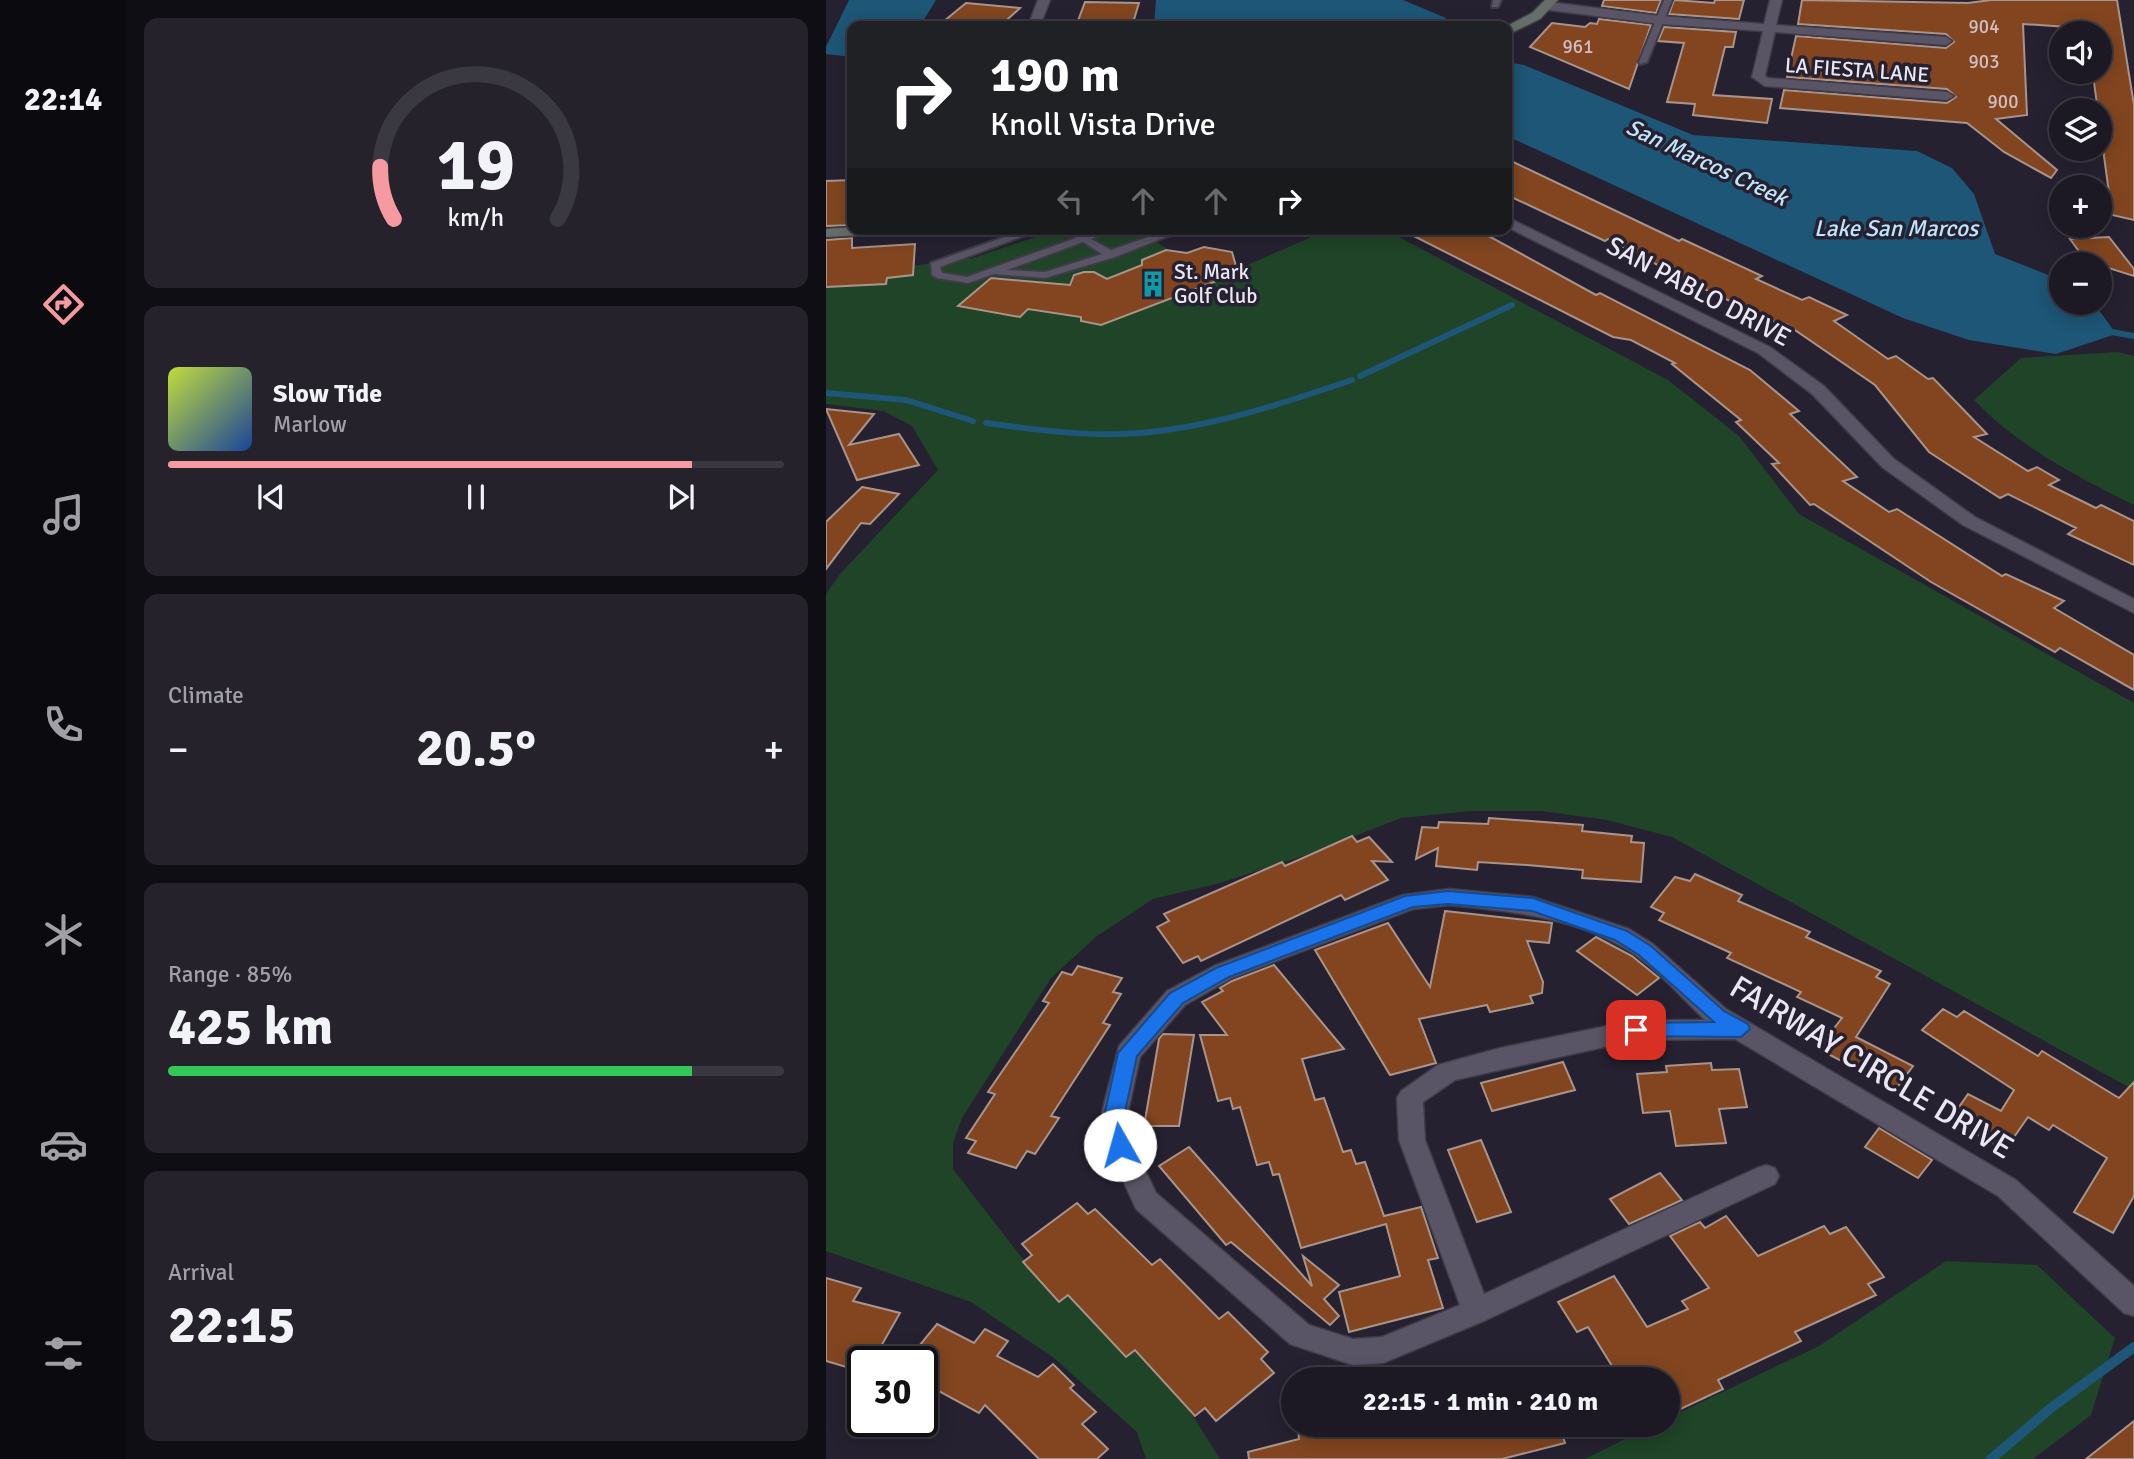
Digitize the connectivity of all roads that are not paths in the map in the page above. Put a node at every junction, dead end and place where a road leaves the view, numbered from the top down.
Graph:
1 (1044, 0) edge
2 (1668, 0) edge
3 (1776, 0) edge
4 (1550, 3) edge
5 (1660, 20) junction
6 (1036, 21) edge
7 (1771, 27) junction
8 (1512, 28) edge
9 (1946, 41) dead end
10 (1643, 62) dead end
11 (1947, 96) dead end
12 (1512, 223) edge
13 (847, 232) edge
14 (826, 233) edge
15 (1020, 235) edge
16 (1078, 235) edge
17 (1094, 235) edge
18 (1165, 235) edge
19 (1084, 239) junction
20 (1111, 255) junction
21 (990, 271) junction
22 (2134, 607) edge
23 (1741, 1029) junction
24 (1766, 1176) dead end
25 (2134, 1304) edge
26 (1476, 1311) junction

1 - 6 street
2 - 5 lane
3 - 7 street
4 - 5 street
4 - 8 street
5 - 7 street
5 - 10 lane
7 - 9 street
7 - 11 street, LA FIESTA LANE
12 - 22 street, SAN PABLO DRIVE
13 - 14 street
15 - 21 lane
16 - 19 lane
17 - 19 lane
18 - 20 lane
19 - 20 lane
19 - 21 lane
20 - 21 lane
23 - 25 street, FAIRWAY CIRCLE DRIVE
23 - 26 street
23 - 26 street, FAIRWAY CIRCLE DRIVE
24 - 26 street, FAIRWAY CIRCLE DRIVE

